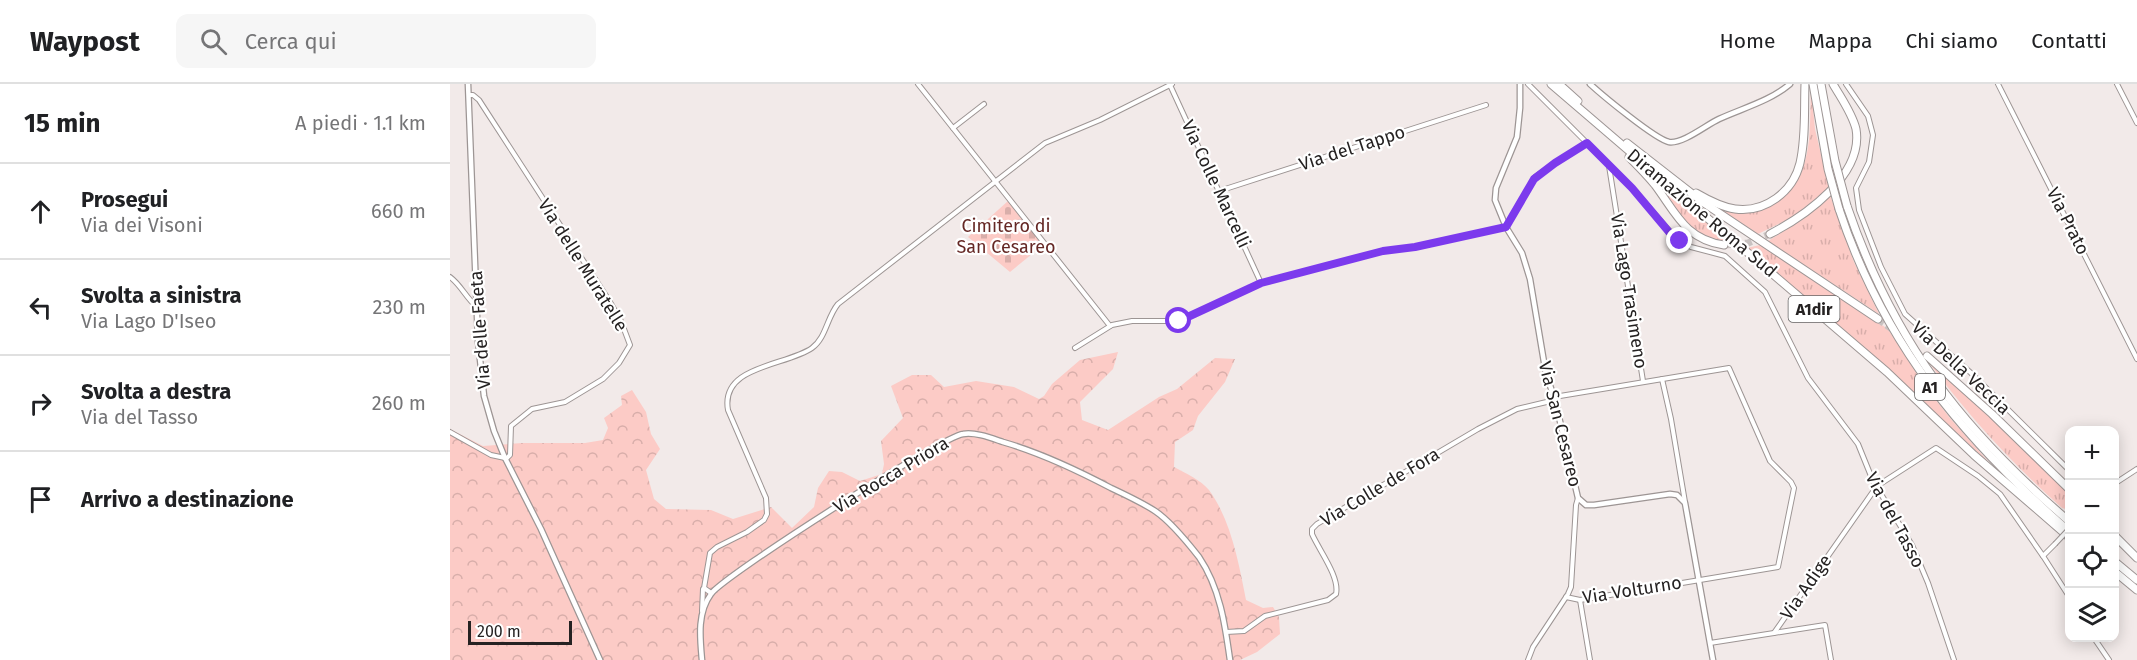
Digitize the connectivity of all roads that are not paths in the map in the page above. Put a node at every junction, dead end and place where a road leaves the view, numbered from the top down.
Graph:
1 (468, 84) edge
2 (918, 84) edge
3 (1170, 84) edge
4 (1520, 84) edge
5 (1528, 84) edge
6 (1551, 84) edge
7 (1559, 84) edge
8 (1590, 84) edge
9 (1790, 84) edge
10 (1805, 84) edge
11 (1814, 84) edge
12 (1821, 84) edge
13 (1833, 84) edge
14 (1846, 84) edge
15 (1998, 84) edge
16 (2117, 84) edge
17 (470, 95) junction
18 (984, 104) dead end
19 (1486, 105) dead end
20 (2137, 123) edge
21 (953, 128) junction
22 (1612, 136) junction
23 (1587, 143) junction
24 (1609, 166) junction
25 (1671, 178) junction
26 (995, 182) junction
27 (1219, 190) junction
28 (1506, 227) junction
29 (1770, 234) tunnel mouth
30 (1724, 245) tunnel mouth
31 (450, 277) edge
32 (1261, 283) junction
33 (477, 307) junction
34 (1878, 319) tunnel mouth
35 (1110, 326) junction
36 (1075, 348) dead end
37 (1927, 356) dead end
38 (2137, 359) edge
39 (1662, 379) junction
40 (1643, 381) junction
41 (1554, 398) junction
42 (450, 432) edge
43 (506, 459) junction
44 (2065, 466) edge
45 (2137, 470) edge
46 (2119, 481) edge
47 (2065, 485) edge
48 (1876, 487) junction
49 (1578, 498) junction
50 (1685, 503) junction
51 (2065, 518) edge
52 (2065, 526) edge
53 (2065, 534) edge
54 (2066, 534) edge
55 (2119, 539) edge
56 (2043, 556) junction
57 (2137, 558) edge
58 (2119, 564) edge
59 (2119, 574) edge
60 (1699, 579) junction
61 (2137, 580) edge
62 (704, 588) junction
63 (2065, 590) edge
64 (2137, 590) edge
65 (711, 593) junction
66 (1566, 597) junction
67 (1580, 600) junction
68 (702, 615) junction
69 (1226, 632) junction
70 (1774, 633) junction
71 (2097, 642) edge
72 (1709, 643) junction
73 (600, 660) edge
74 (702, 660) edge
75 (1230, 660) edge
76 (1528, 660) edge
77 (1590, 660) edge
78 (1713, 660) edge
79 (1831, 660) edge
80 (1954, 660) edge
81 (2109, 660) edge

1 - 17 street, Via delle Faeta
2 - 21 street
3 - 26 street
3 - 27 street, Via Colle Marcelli
4 - 28 street, Via San Cesareo
5 - 23 street, Via del Tasso
6 - 22 highway, Diramazione Roma Sud / A1dir
7 - 25 highway, Diramazione Roma Sud / A1dir
8 - 9 street
10 - 25 highway
11 - 52 highway, A1, bridge
12 - 51 highway, A1, bridge
13 - 29 highway
14 - 44 street, Via Della Veccia
15 - 38 street, Via Prato
16 - 20 street
17 - 33 street, Via delle Faeta
17 - 43 street, Via delle Muratelle
18 - 21 street
19 - 27 street, Via del Tappo
21 - 26 street
22 - 30 highway
22 - 53 highway, Diramazione Roma Sud / A1dir
23 - 24 street, Via del Tasso
23 - 28 street
24 - 40 street, Via Lago Trasimeno
24 - 48 street, Via del Tasso
25 - 34 highway, A1dir
26 - 35 street
26 - 62 street
27 - 32 street, Via Colle Marcelli
28 - 32 street
28 - 41 street, Via San Cesareo
31 - 33 street
32 - 35 street
33 - 43 street, Via delle Faeta
35 - 36 street
37 - 47 highway
39 - 40 street
39 - 50 street
39 - 60 street, Via Volturno
40 - 41 street
41 - 49 street, Via San Cesareo
41 - 69 street, Via Colle de Fora
42 - 43 street
43 - 73 street, Via delle Faeta
45 - 46 street
48 - 56 street
48 - 70 street, Via Adige
48 - 80 street, Via del Tasso
49 - 50 street, Via San Cesareo
49 - 66 street
50 - 60 street
54 - 56 street, bridge
55 - 57 highway
56 - 63 street
58 - 61 highway
59 - 64 highway
60 - 67 street, Via Volturno
60 - 72 street
62 - 65 street
62 - 68 street
65 - 68 street
65 - 69 street, Via Rocca Priora
66 - 67 street, Via Volturno
66 - 76 street
67 - 77 street
68 - 74 street
69 - 75 street, Via Rocca Priora
70 - 72 street, Via Adige
70 - 79 street
71 - 81 street
72 - 78 street

